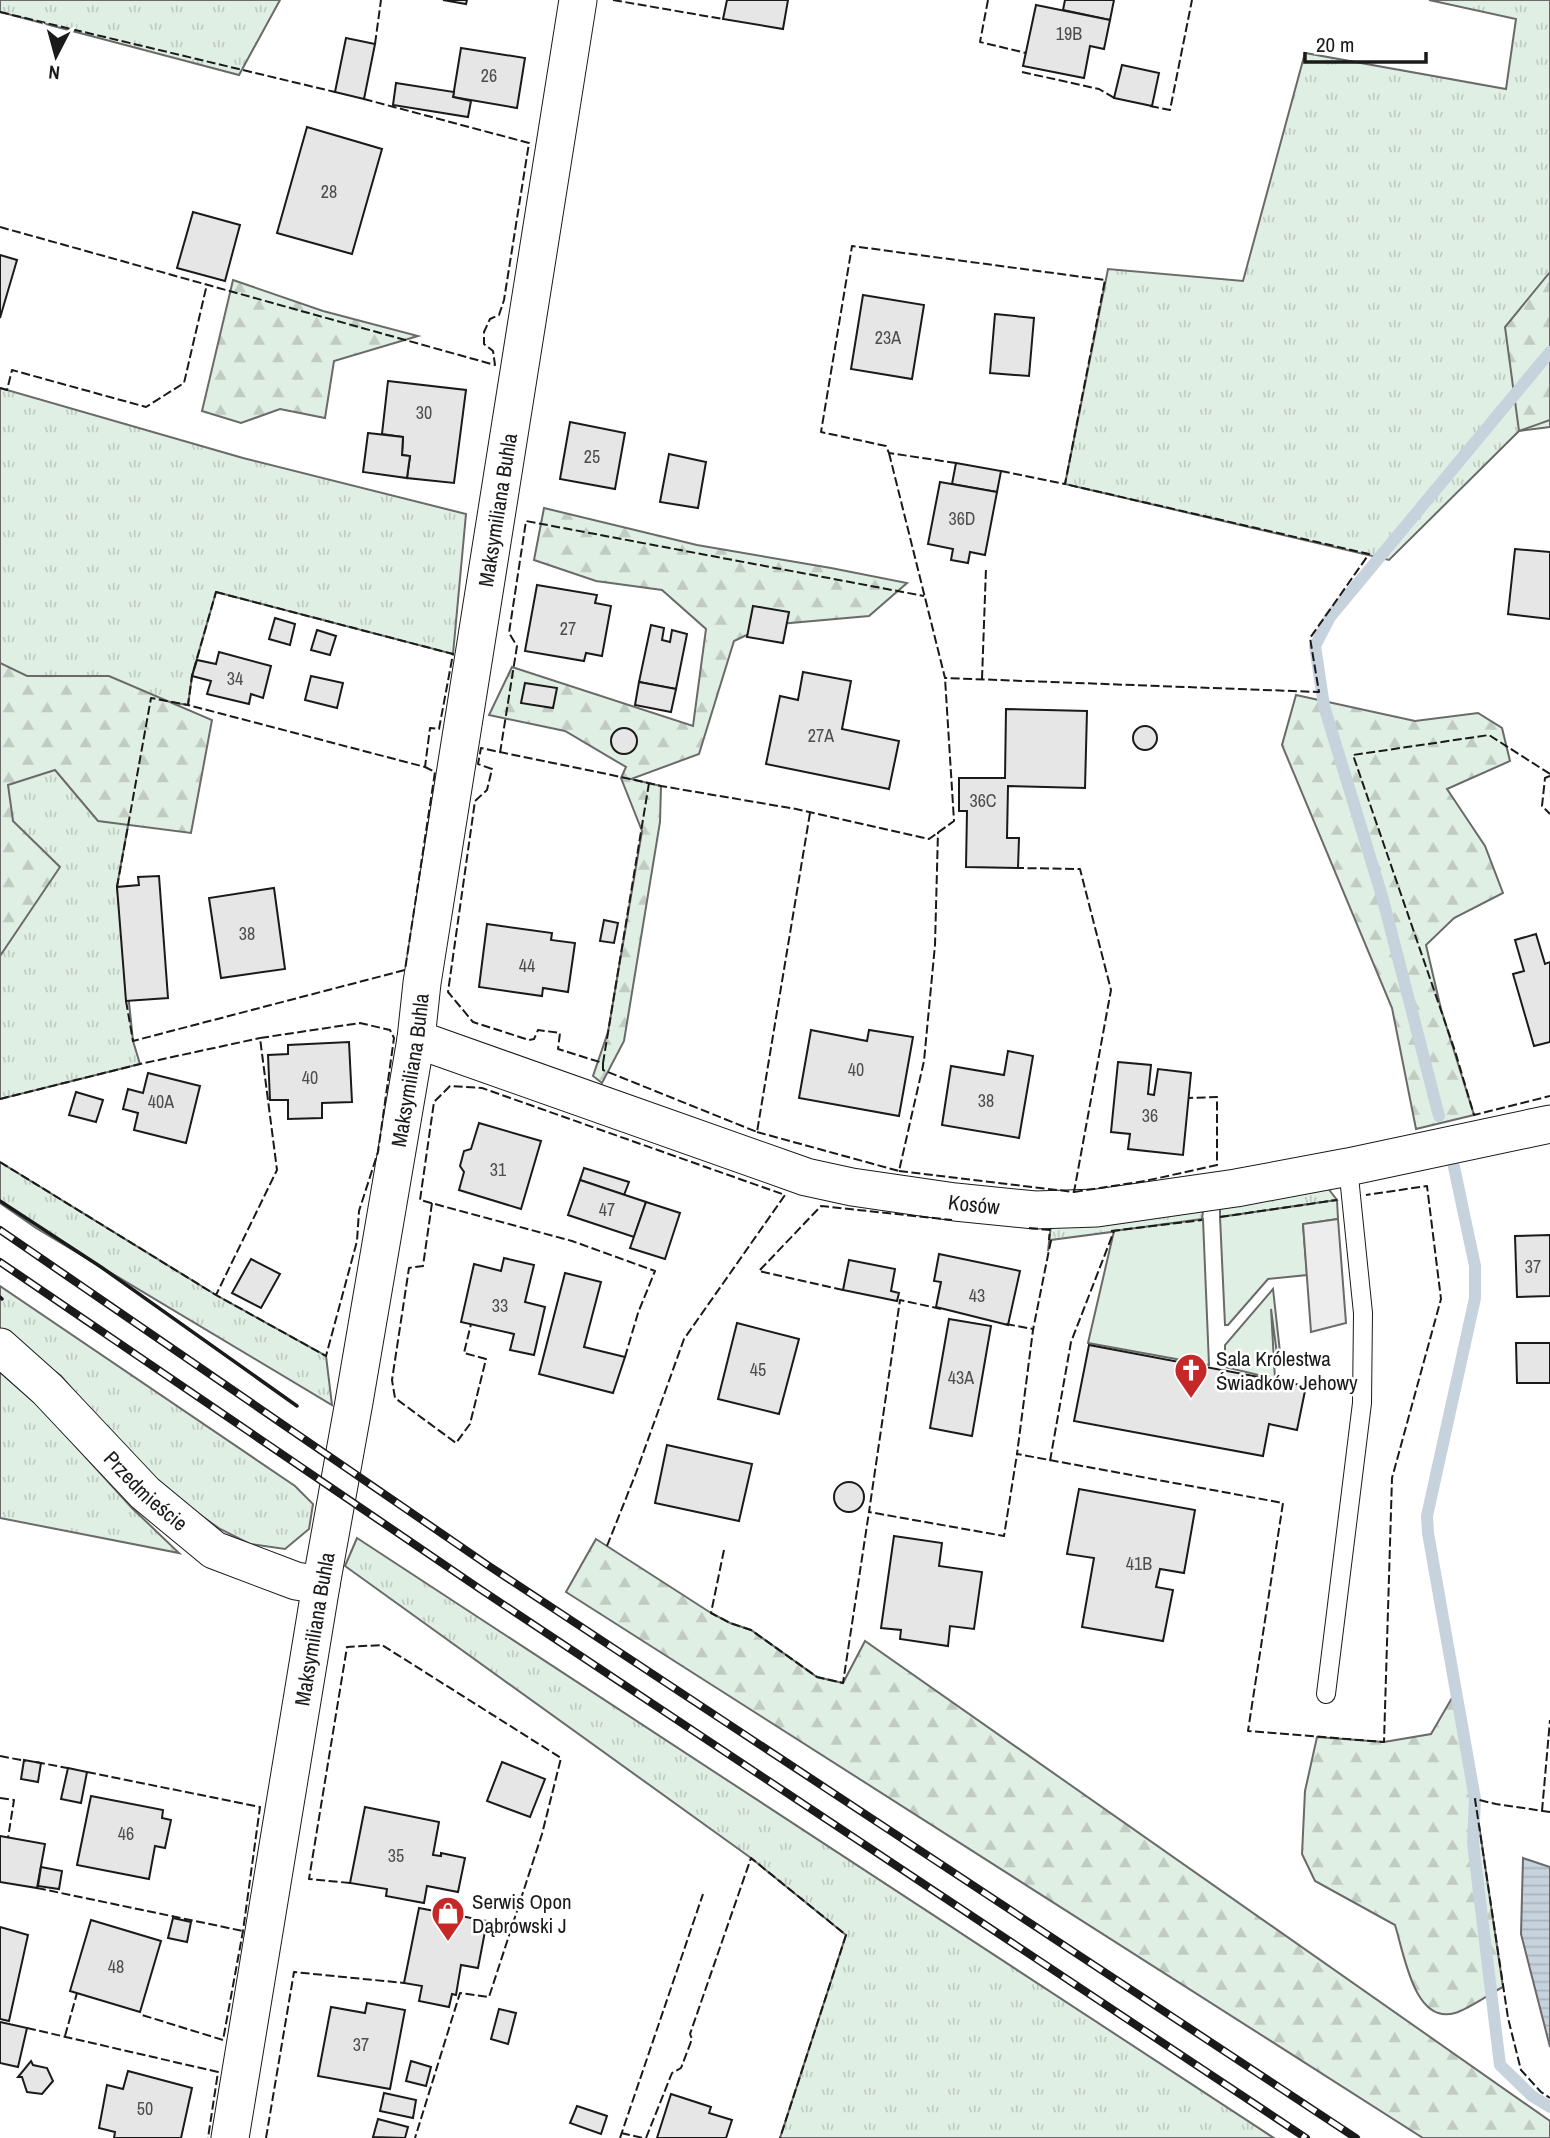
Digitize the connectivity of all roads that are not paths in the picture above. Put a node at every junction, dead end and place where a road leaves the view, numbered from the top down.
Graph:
1 (578, 0) edge
2 (416, 1039) junction
3 (1550, 1124) edge
4 (1348, 1167) junction
5 (0, 1348) edge
6 (321, 1585) junction
7 (1326, 1694) dead end
8 (230, 2138) edge

1 - 2 street, Maksymiliana Buhla
2 - 4 street, Kosów
2 - 6 street, Maksymiliana Buhla
3 - 4 street, Kosów
4 - 7 lane
5 - 6 street, Przedmieście
6 - 8 street, Maksymiliana Buhla

